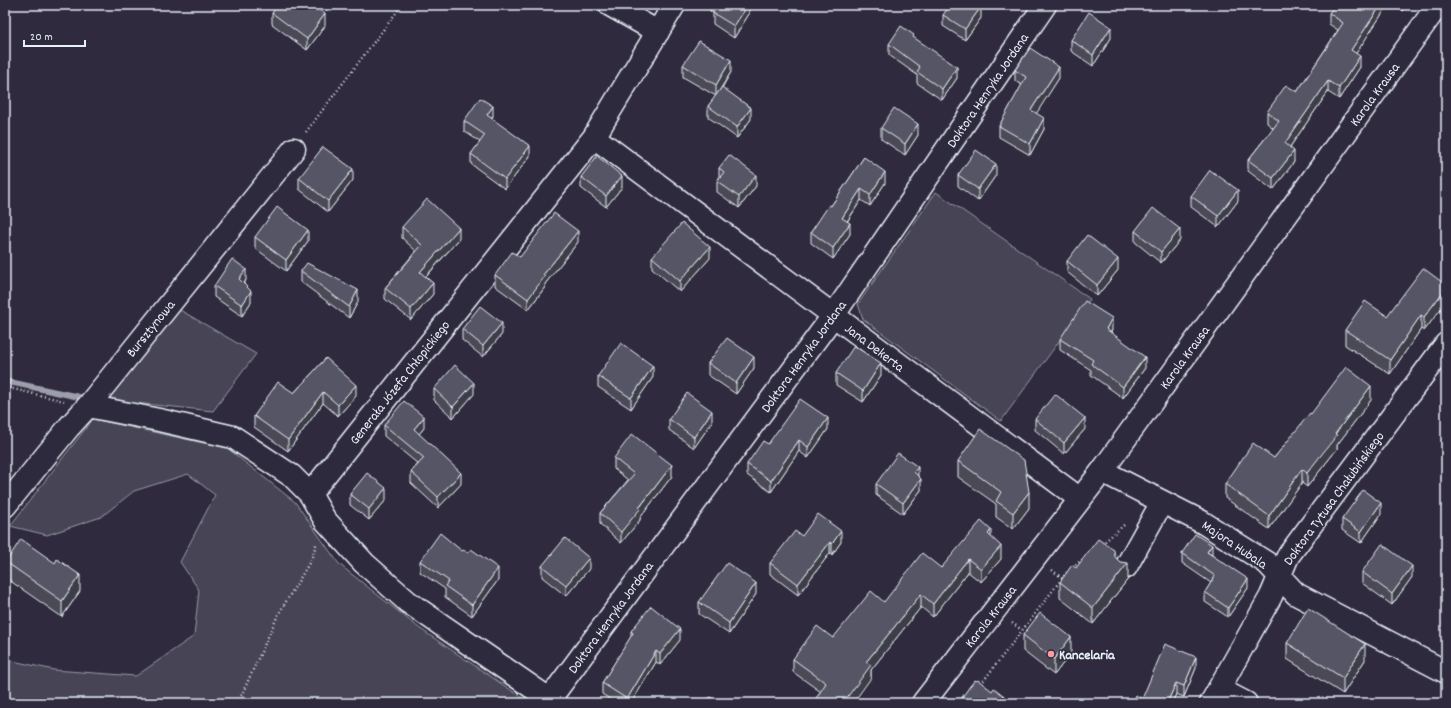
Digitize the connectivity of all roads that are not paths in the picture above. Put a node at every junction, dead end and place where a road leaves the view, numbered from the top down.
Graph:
1 (610, 5) edge
2 (674, 5) edge
3 (1045, 5) edge
4 (1438, 5) edge
5 (658, 32) junction
6 (594, 137) junction
7 (294, 149) road end
8 (833, 316) junction
9 (1446, 344) edge
10 (88, 406) junction
11 (1102, 471) junction
12 (310, 494) junction
13 (1080, 498) junction
14 (1162, 502) junction
15 (5, 506) edge
16 (1126, 567) edge
17 (1279, 576) junction
18 (1446, 672) edge
19 (1215, 696) edge
20 (552, 701) edge
21 (923, 703) edge
22 (1246, 703) edge

1 - 5 street
2 - 5 street, Generała Józefa Chłopickiego
3 - 8 street, Doktora Henryka Jordana
4 - 11 street, Karola Krausa
5 - 6 street, Generała Józefa Chłopickiego
6 - 8 street, Jana Dekerta
6 - 12 street, Generała Józefa Chłopickiego
7 - 10 street, Bursztynowa
8 - 13 street, Jana Dekerta
8 - 20 street, Doktora Henryka Jordana
9 - 17 street, Doktora Tytusa Chałubińskiego
10 - 12 street
10 - 15 street, Bursztynowa
11 - 13 street, Karola Krausa
11 - 14 street, Majora Hubala
12 - 20 street
13 - 21 street, Karola Krausa
14 - 16 street
14 - 17 street, Majora Hubala
17 - 18 street, Majora Hubala
17 - 19 street, Doktora Tytusa Chałubińskiego
19 - 22 street

